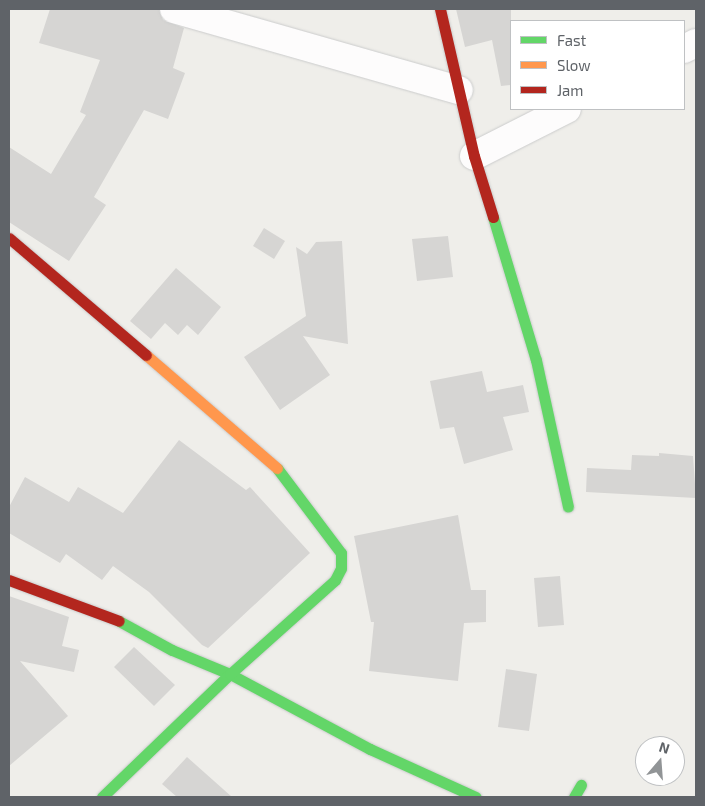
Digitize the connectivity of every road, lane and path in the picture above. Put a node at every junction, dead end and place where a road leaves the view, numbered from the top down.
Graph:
1 (174, 9) edge
2 (440, 9) edge
3 (460, 90) junction
4 (565, 110) edge
5 (474, 156) junction
6 (9, 238) edge
7 (568, 507) dead end
8 (9, 580) edge
9 (230, 674) junction
10 (581, 785) dead end
11 (102, 797) edge
12 (476, 797) edge
13 (574, 797) edge

1 - 3 street
2 - 3 street
3 - 5 street
4 - 5 street
5 - 7 street
6 - 9 street
8 - 9 street
9 - 11 street
9 - 12 street
10 - 13 street

